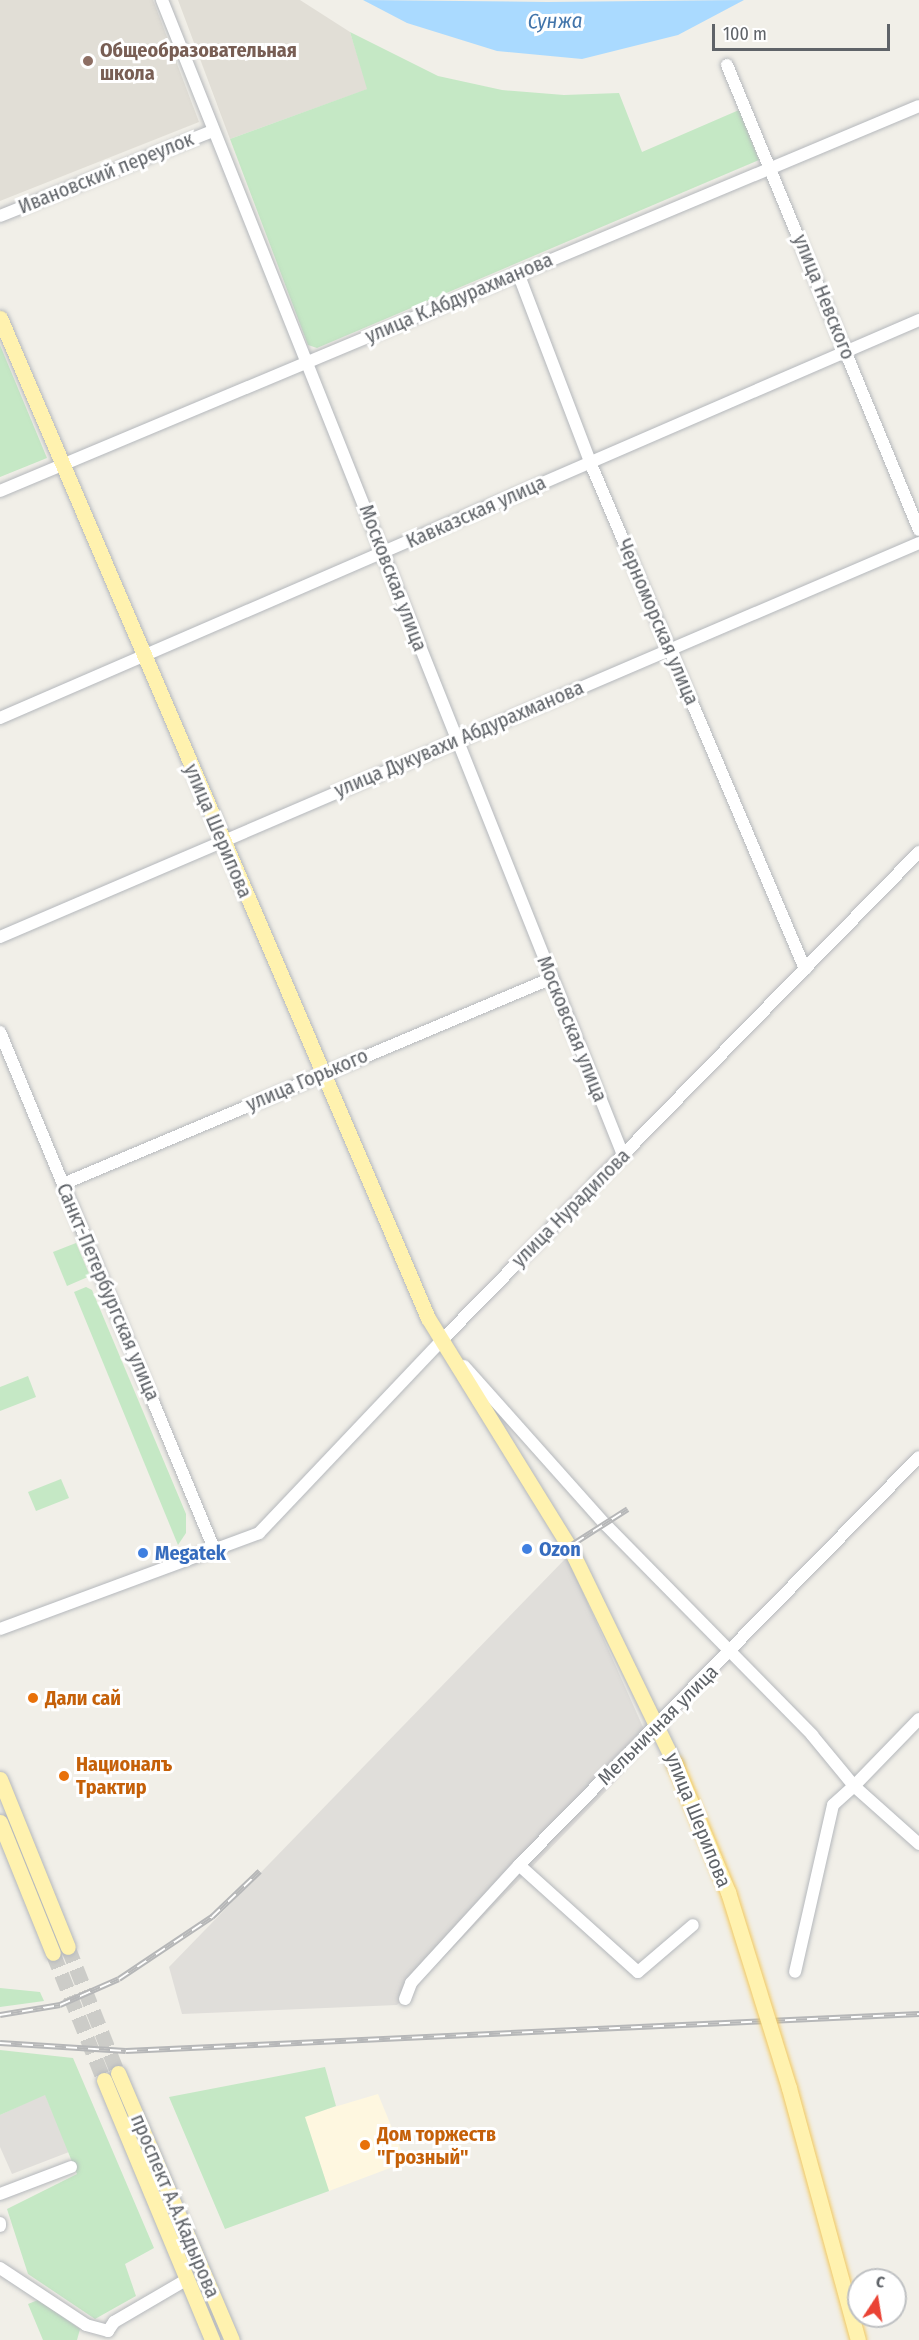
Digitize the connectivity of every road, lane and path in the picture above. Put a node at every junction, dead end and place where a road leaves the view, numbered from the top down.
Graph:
1 (162, 0) edge
2 (727, 65) dead end
3 (919, 106) edge
4 (212, 131) junction
5 (771, 168) junction
6 (0, 216) edge
7 (518, 273) junction
8 (0, 318) edge
9 (919, 320) edge
10 (847, 352) junction
11 (304, 364) junction
12 (591, 462) junction
13 (61, 465) junction
14 (0, 491) edge
15 (919, 530) edge
16 (919, 543) edge
17 (384, 552) junction
18 (668, 648) junction
19 (141, 655) junction
20 (0, 718) edge
21 (455, 740) junction
22 (224, 841) junction
23 (919, 852) edge
24 (0, 937) edge
25 (805, 969) junction
26 (552, 978) junction
27 (0, 1032) edge
28 (322, 1074) junction
29 (623, 1155) junction
30 (63, 1184) junction
31 (441, 1341) junction
32 (919, 1457) edge
33 (215, 1551) junction
34 (0, 1629) edge
35 (731, 1652) junction
36 (919, 1719) edge
37 (659, 1724) junction
38 (0, 1779) edge
39 (854, 1786) junction
40 (0, 1822) edge
41 (919, 1844) edge
42 (519, 1865) junction
43 (693, 1925) dead end
44 (68, 1947) tunnel mouth
45 (53, 1953) tunnel mouth
46 (795, 1972) dead end
47 (405, 1999) dead end
48 (118, 2073) tunnel mouth
49 (104, 2080) tunnel mouth
50 (71, 2167) dead end
51 (0, 2194) edge
52 (0, 2268) edge
53 (186, 2280) junction
54 (212, 2340) edge
55 (232, 2340) edge
56 (858, 2340) edge

1 - 4 street, Московская улица
2 - 5 street, улица Невского
3 - 5 street, улица К.Абдурахманова
4 - 6 street, Ивановский переулок
4 - 11 street, Московская улица
5 - 7 street, улица К.Абдурахманова
5 - 10 street, улица Невского
7 - 11 street, улица К.Абдурахманова
7 - 12 street, Черноморская улица
8 - 13 main road, улица Шерипова
9 - 10 street, Кавказская улица
10 - 12 street, Кавказская улица
10 - 15 street, улица Невского
11 - 13 street, улица К.Абдурахманова
11 - 17 street, Московская улица
12 - 17 street, Кавказская улица
12 - 18 street, Черноморская улица
13 - 14 street, улица К.Абдурахманова
13 - 19 main road, улица Шерипова
16 - 18 street, улица Дукувахи Абдурахманова
17 - 19 street, Кавказская улица
17 - 21 street, Московская улица
18 - 21 street, улица Дукувахи Абдурахманова
18 - 25 street, Черноморская улица
19 - 20 street, Кавказская улица
19 - 22 main road, улица Шерипова
21 - 22 street, улица Дукувахи Абдурахманова
21 - 26 street, Московская улица
22 - 24 street, улица Дукувахи Абдурахманова
22 - 28 main road, улица Шерипова
23 - 25 street, улица Нурадилова
25 - 29 street, улица Нурадилова
26 - 28 street, улица Горького
26 - 29 street, Московская улица
27 - 30 street, Санкт-Петербургская улица
28 - 30 street, улица Горького
28 - 31 main road, улица Шерипова
29 - 31 street, улица Нурадилова
30 - 33 street, Санкт-Петербургская улица
31 - 33 street, улица Нурадилова
31 - 35 street, улица Шерипова
31 - 37 main road, улица Шерипова
32 - 35 street, Мельничная улица
33 - 34 street, улица Нурадилова
35 - 37 street, Мельничная улица
35 - 39 street, улица Шерипова
36 - 39 street
37 - 42 street, Мельничная улица
37 - 56 main road, улица Шерипова, bridge
38 - 44 main road
39 - 41 street, улица Шерипова
39 - 46 street
40 - 45 main road
42 - 43 street
42 - 47 street, Мельничная улица
48 - 55 main road, проспект А.А.Кадырова
49 - 53 main road, проспект А.А.Кадырова
50 - 51 street
52 - 53 street
53 - 54 main road, проспект А.А.Кадырова

